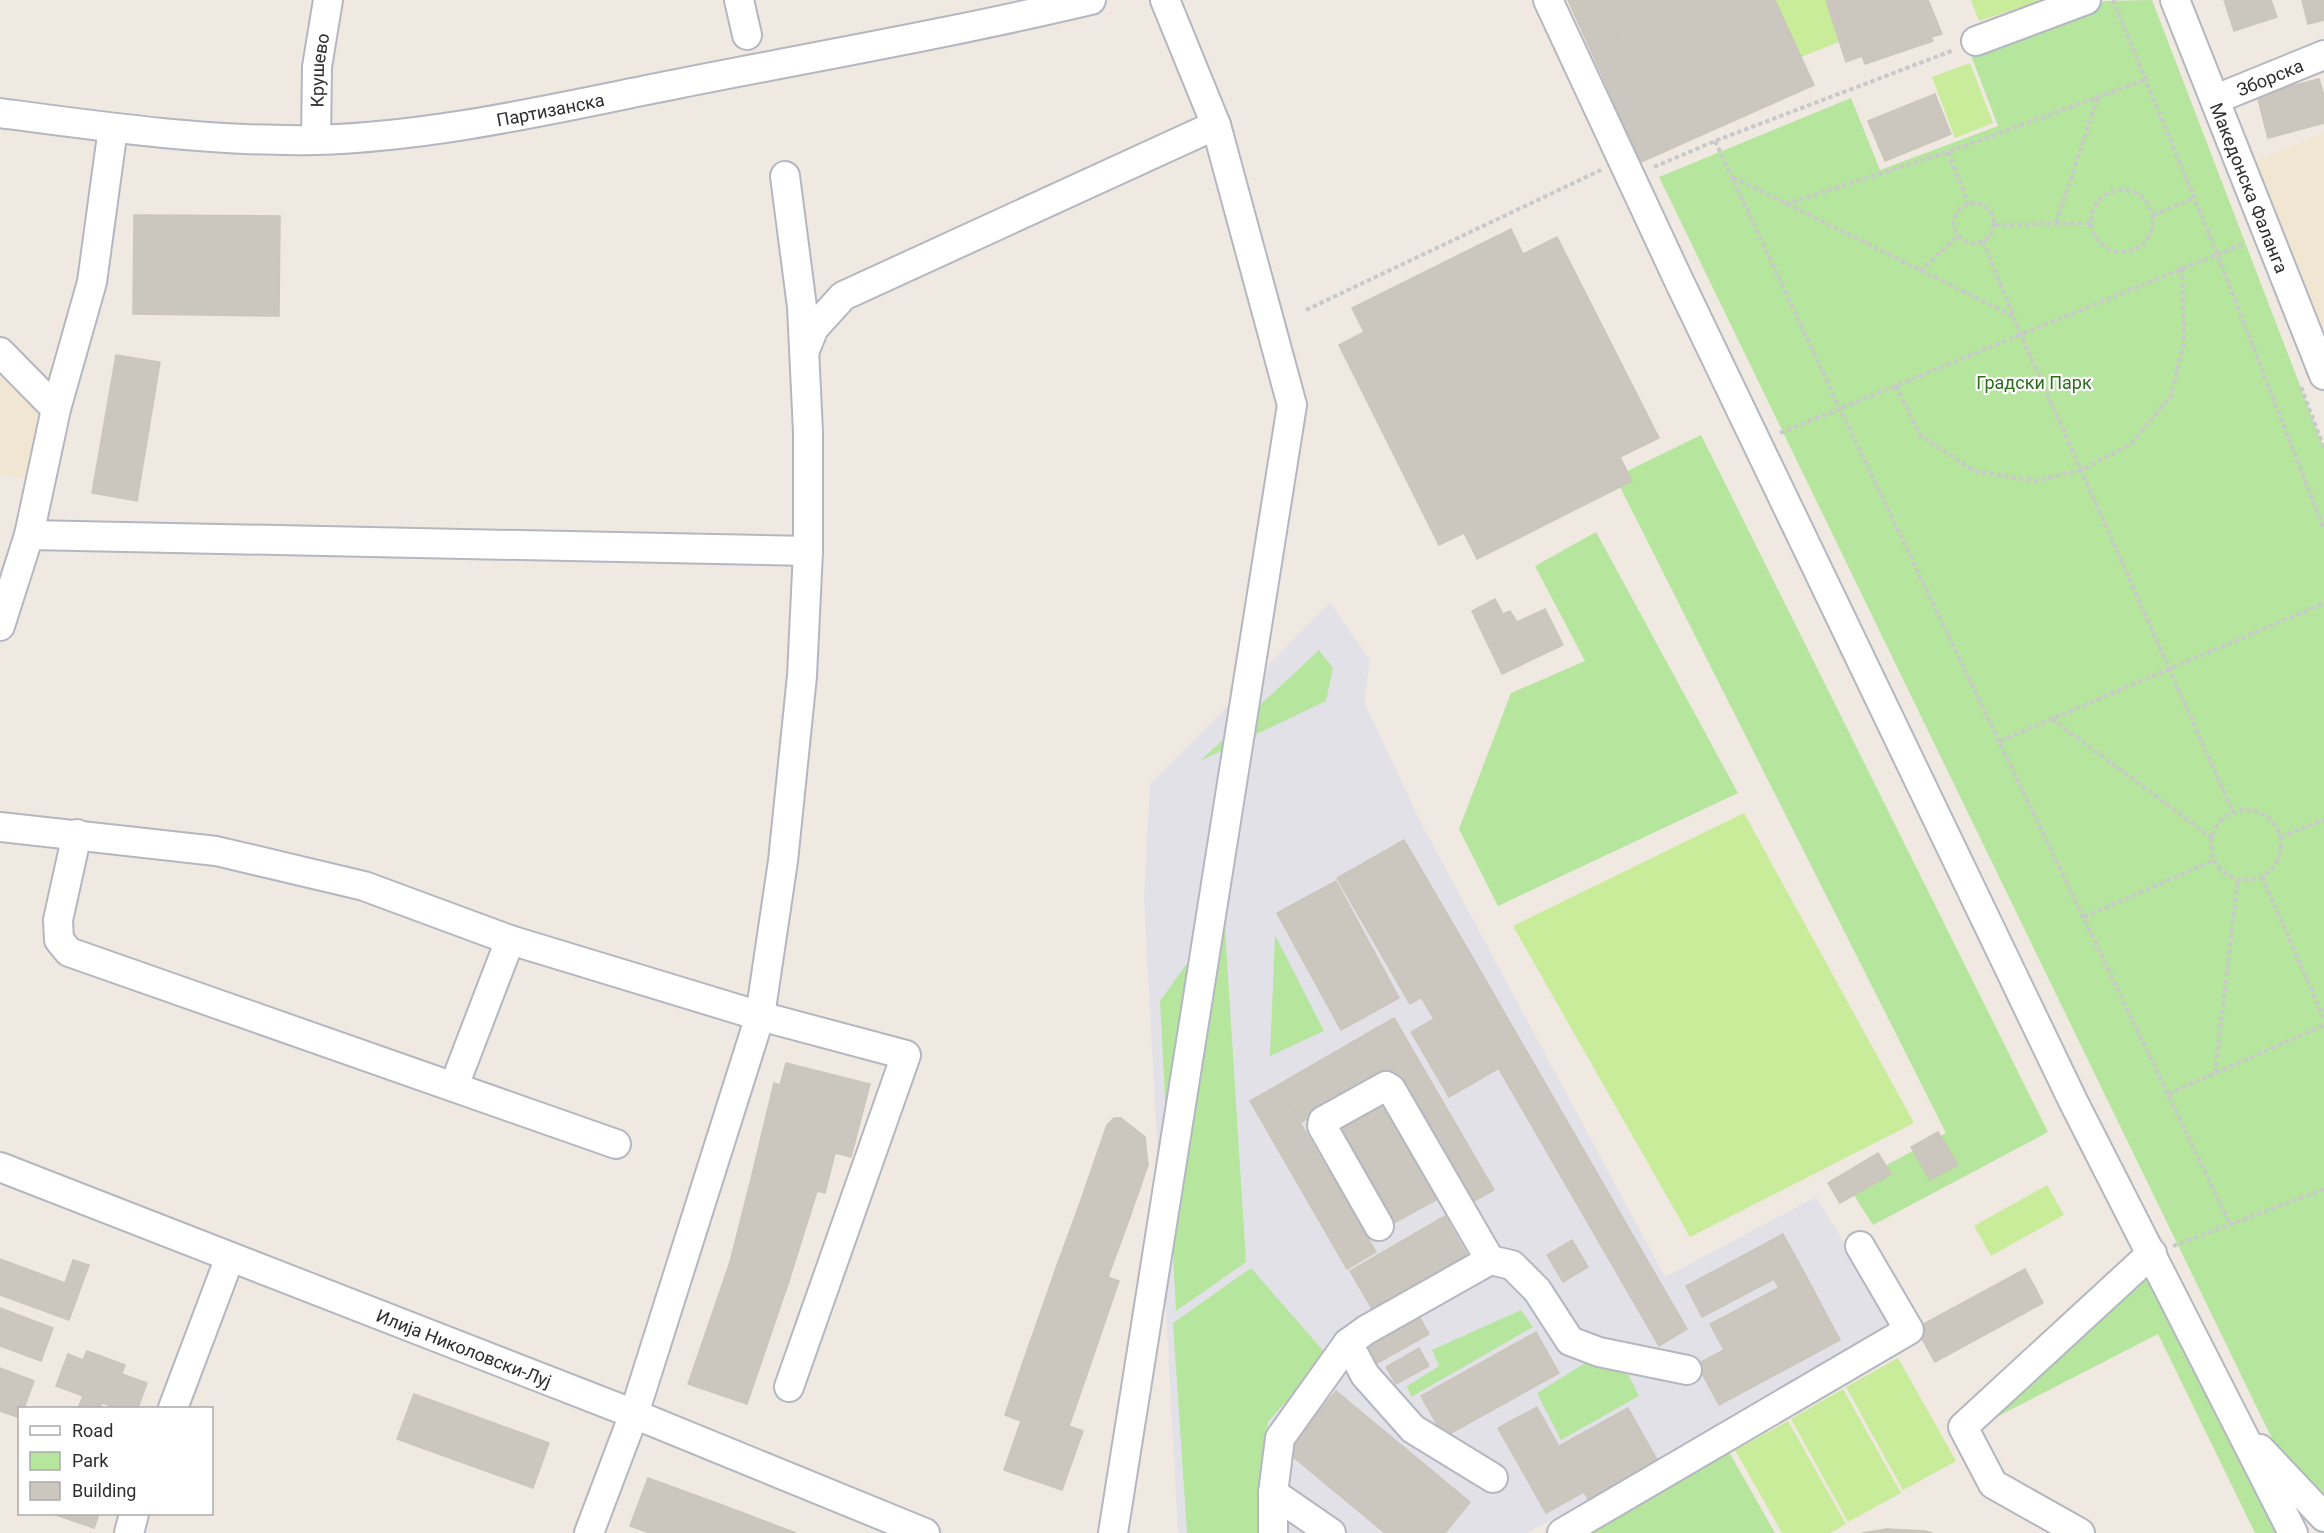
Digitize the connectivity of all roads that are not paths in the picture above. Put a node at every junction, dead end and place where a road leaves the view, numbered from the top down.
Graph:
1 (328, 0) edge
2 (739, 0) edge
3 (1091, 0) edge
4 (1165, 0) edge
5 (1548, 0) edge
6 (2086, 0) edge
7 (2175, 0) edge
8 (747, 35) dead end
9 (1976, 41) road end
10 (2324, 55) edge
11 (2216, 99) junction
12 (0, 113) edge
13 (1216, 125) junction
14 (112, 128) junction
15 (316, 140) junction
16 (785, 176) dead end
17 (0, 352) edge
18 (804, 352) junction
19 (2324, 375) edge
20 (56, 409) junction
21 (29, 535) junction
22 (808, 551) junction
23 (0, 626) edge
24 (0, 827) edge
25 (77, 834) junction
26 (510, 940) junction
27 (760, 1016) junction
28 (454, 1086) junction
29 (616, 1144) dead end
30 (0, 1167) edge
31 (1379, 1227) dead end
32 (1860, 1246) dead end
33 (2152, 1253) junction
34 (230, 1257) junction
35 (1490, 1260) junction
36 (1348, 1343) junction
37 (1687, 1370) dead end
38 (789, 1387) dead end
39 (173, 1407) edge
40 (634, 1414) junction
41 (2238, 1426) junction
42 (1494, 1478) dead end
43 (1273, 1493) junction
44 (134, 1515) edge
45 (2324, 1517) edge
46 (129, 1533) edge
47 (589, 1533) edge
48 (925, 1533) edge
49 (1113, 1533) edge
50 (1274, 1533) edge
51 (1331, 1533) edge
52 (1562, 1533) edge
53 (2080, 1533) edge
54 (2293, 1533) edge

1 - 15 street, Крушево
2 - 8 street
3 - 15 street, Партизанска
4 - 13 street
5 - 33 street
6 - 9 street
7 - 11 street, Македонска Фаланга
10 - 11 street, Зборска
11 - 19 street, Македонска Фаланга
12 - 14 street, Партизанска
13 - 18 street
13 - 49 street
14 - 15 street, Партизанска
14 - 20 street
16 - 18 street
17 - 20 street
18 - 22 street
20 - 21 street
21 - 22 street
21 - 23 street
22 - 27 street
24 - 25 street
25 - 26 street
25 - 28 street
26 - 27 street
26 - 28 street
27 - 38 street
27 - 40 street
28 - 29 street
30 - 34 street, Илија Николовски-Луј
31 - 35 street
32 - 52 street
33 - 41 street
33 - 53 street
34 - 39 street
34 - 40 street, Илија Николовски-Луј
35 - 36 street
35 - 37 street
36 - 42 street
36 - 43 street
40 - 47 street
40 - 48 street, Илија Николовски-Луј
41 - 45 street
41 - 54 street
43 - 50 street
43 - 51 street
44 - 46 street

